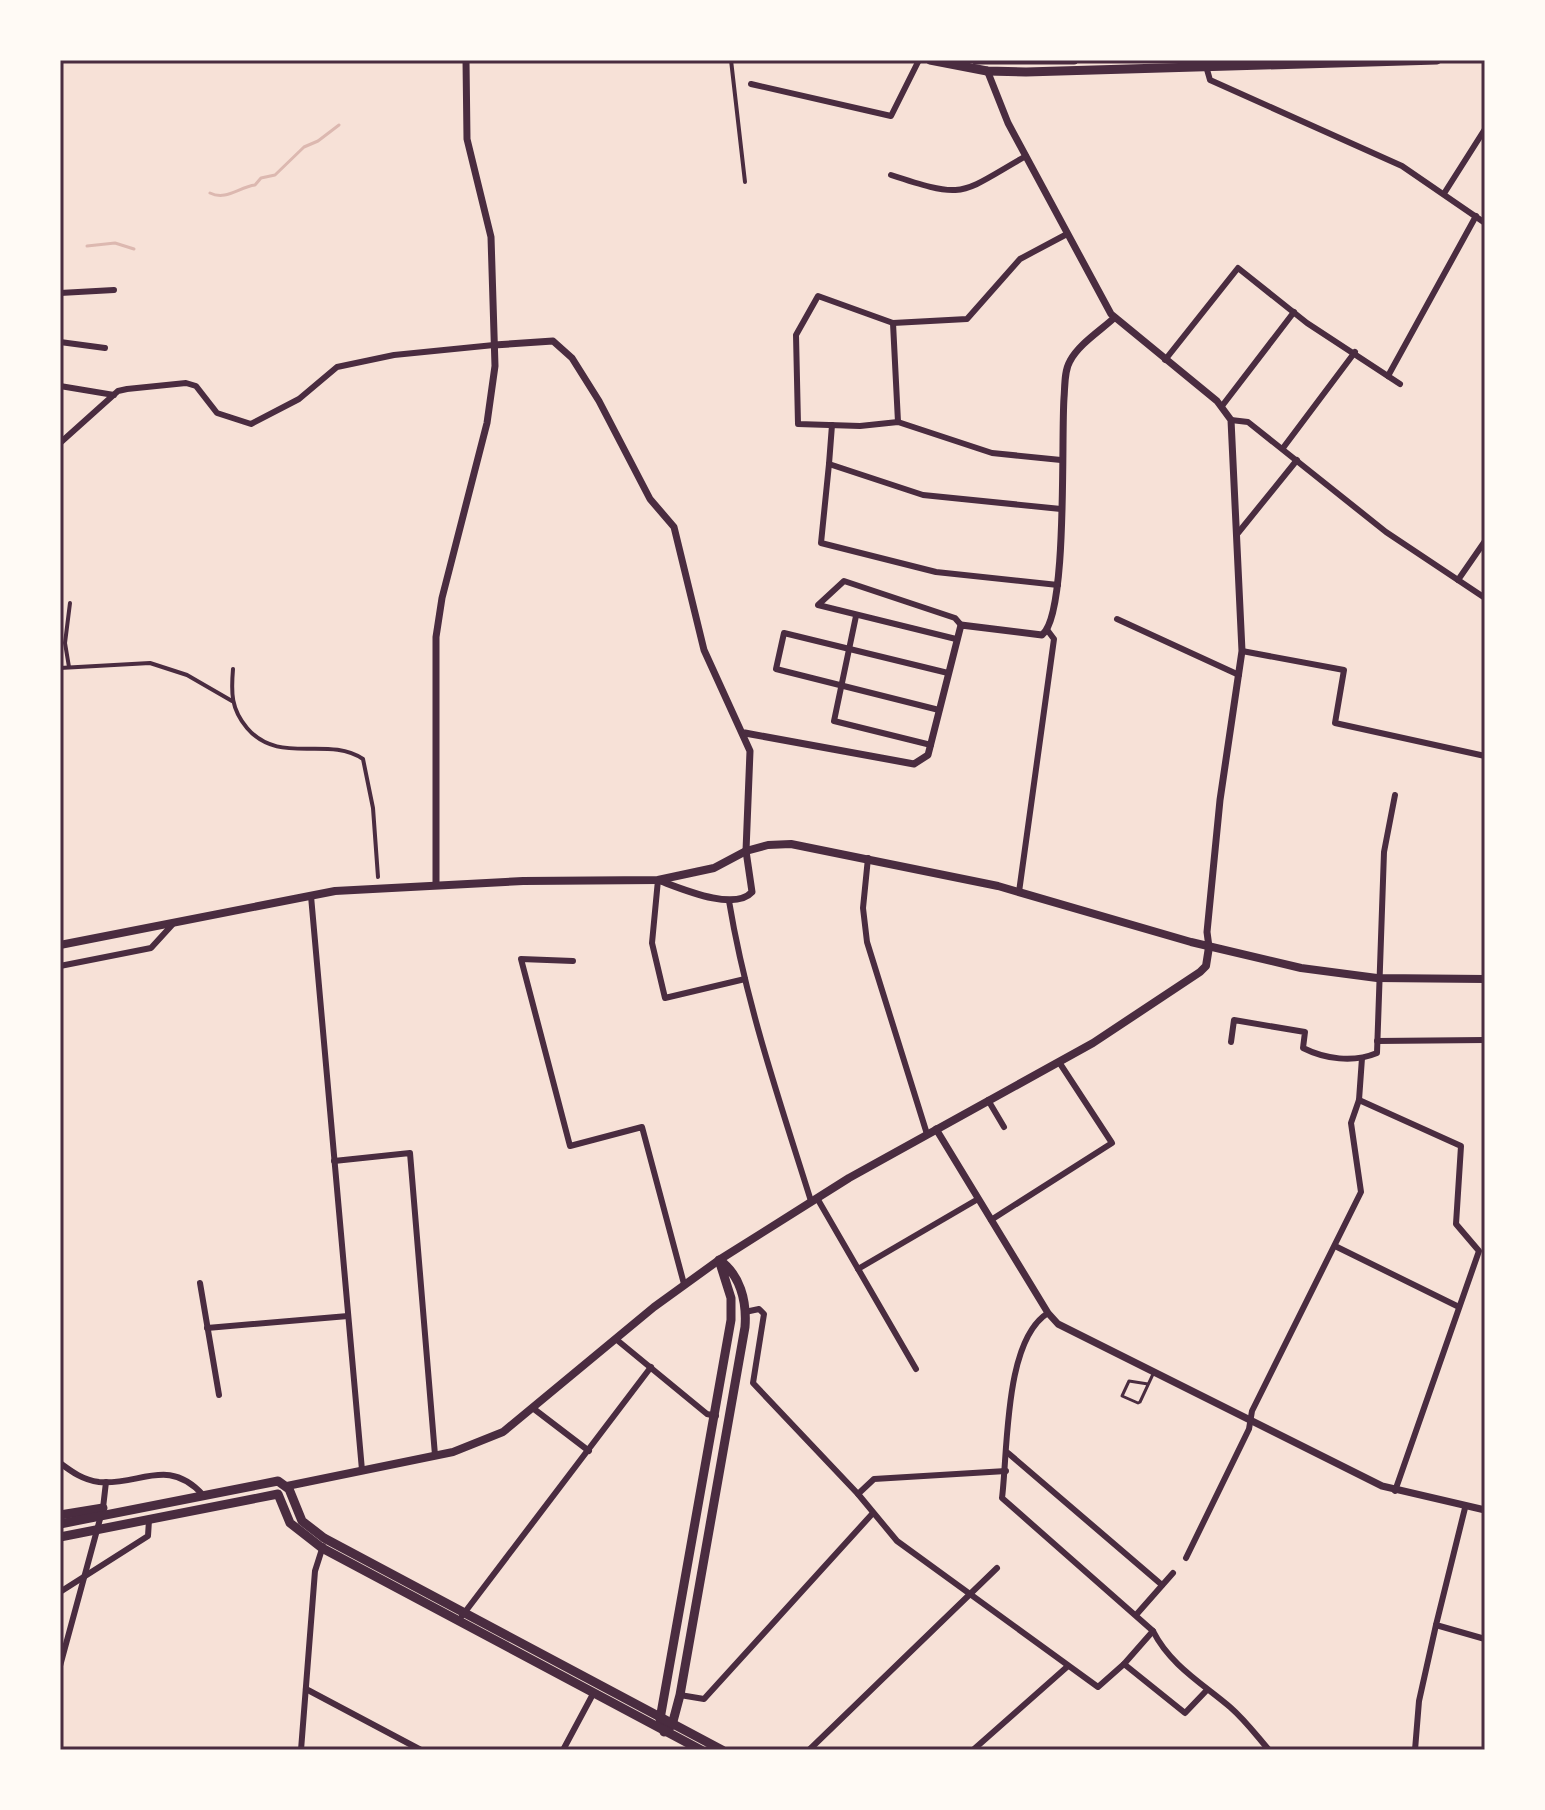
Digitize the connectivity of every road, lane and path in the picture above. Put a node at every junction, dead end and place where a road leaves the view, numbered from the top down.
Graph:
1 (466, 60) edge
2 (731, 60) edge
3 (919, 60) edge
4 (930, 60) edge
5 (1074, 60) edge
6 (1437, 60) edge
7 (1048, 61) edge
8 (1372, 61) edge
9 (952, 63) edge
10 (1206, 63) edge
11 (983, 64) edge
12 (751, 84) dead end
13 (1485, 129) edge
14 (1026, 156) junction
15 (891, 175) dead end
16 (745, 182) dead end
17 (1445, 192) junction
18 (1476, 216) junction
19 (1485, 223) edge
20 (1067, 234) junction
21 (114, 290) dead end
22 (60, 293) edge
23 (1294, 312) junction
24 (1114, 318) junction
25 (893, 323) junction
26 (60, 342) edge
27 (494, 345) junction
28 (105, 348) dead end
29 (1355, 352) junction
30 (1165, 360) junction
31 (1388, 376) junction
32 (1400, 384) dead end
33 (60, 386) edge
34 (114, 395) junction
35 (1222, 406) junction
36 (1231, 420) junction
37 (898, 422) junction
38 (832, 425) junction
39 (60, 443) edge
40 (1283, 448) junction
41 (1061, 460) junction
42 (1297, 460) junction
43 (829, 464) junction
44 (1061, 509) junction
45 (1238, 533) junction
46 (1485, 541) edge
47 (1458, 580) junction
48 (1058, 585) junction
49 (1485, 598) edge
50 (70, 603) dead end
51 (856, 616) junction
52 (1117, 619) dead end
53 (961, 625) junction
54 (1048, 631) junction
55 (956, 639) junction
56 (848, 650) junction
57 (1242, 651) junction
58 (69, 667) junction
59 (60, 668) edge
60 (233, 669) dead end
61 (948, 673) junction
62 (1239, 675) junction
63 (841, 686) junction
64 (232, 701) junction
65 (939, 710) junction
66 (745, 733) junction
67 (931, 745) junction
68 (1485, 756) edge
69 (1395, 795) dead end
70 (746, 851) junction
71 (868, 858) junction
72 (378, 877) dead end
73 (658, 880) junction
74 (436, 885) junction
75 (1019, 892) junction
76 (311, 896) junction
77 (729, 901) junction
78 (172, 925) junction
79 (60, 945) edge
80 (1209, 947) junction
81 (573, 961) dead end
82 (60, 966) edge
83 (1377, 978) junction
84 (745, 979) junction
85 (1485, 979) edge
86 (1485, 1040) edge
87 (1377, 1041) junction
88 (1231, 1042) dead end
89 (1362, 1058) junction
90 (1059, 1062) junction
91 (988, 1100) junction
92 (1359, 1100) junction
93 (1004, 1127) dead end
94 (936, 1129) junction
95 (927, 1134) junction
96 (334, 1161) junction
97 (814, 1199) junction
98 (978, 1199) junction
99 (991, 1220) junction
100 (1335, 1246) junction
101 (719, 1260) junction
102 (858, 1269) junction
103 (200, 1283) dead end
104 (684, 1284) junction
105 (1459, 1307) junction
106 (745, 1312) junction
107 (1048, 1313) junction
108 (348, 1316) junction
109 (207, 1328) junction
110 (617, 1340) junction
111 (651, 1367) junction
112 (916, 1369) dead end
113 (1154, 1372) junction
114 (1148, 1384) junction
115 (219, 1395) dead end
116 (534, 1409) junction
117 (716, 1416) junction
118 (1252, 1420) junction
119 (589, 1451) junction
120 (1008, 1453) junction
121 (435, 1455) junction
122 (60, 1463) edge
123 (362, 1470) junction
124 (1006, 1471) junction
125 (106, 1482) junction
126 (287, 1486) junction
127 (1395, 1491) junction
128 (278, 1494) junction
129 (858, 1494) junction
130 (203, 1495) junction
131 (103, 1508) junction
132 (1465, 1508) junction
133 (1485, 1510) edge
134 (873, 1513) junction
135 (60, 1515) edge
136 (149, 1520) junction
137 (60, 1524) edge
138 (60, 1537) edge
139 (324, 1544) junction
140 (1186, 1558) dead end
141 (997, 1568) dead end
142 (1173, 1573) dead end
143 (83, 1577) junction
144 (1162, 1585) junction
145 (60, 1592) edge
146 (972, 1595) junction
147 (1136, 1615) junction
148 (461, 1617) junction
149 (1436, 1625) junction
150 (1153, 1631) junction
151 (1485, 1639) edge
152 (1124, 1664) junction
153 (60, 1666) edge
154 (1068, 1666) junction
155 (306, 1689) junction
156 (1206, 1691) junction
157 (593, 1694) junction
158 (680, 1695) junction
159 (660, 1719) junction
160 (668, 1728) junction
161 (301, 1750) edge
162 (421, 1750) edge
163 (563, 1750) edge
164 (701, 1750) edge
165 (722, 1750) edge
166 (809, 1750) edge
167 (973, 1750) edge
168 (1269, 1750) edge
169 (1415, 1750) edge

1 - 27 street
2 - 16 street
3 - 12 street
4 - 9 main road
5 - 7 main road
6 - 8 main road
7 - 11 main road
8 - 10 main road
9 - 11 main road
10 - 11 main road
10 - 17 street
11 - 14 street
13 - 17 street
14 - 15 street
14 - 20 street
17 - 18 street
18 - 19 street
18 - 31 street
20 - 24 street
20 - 25 street
21 - 22 street
23 - 29 street
23 - 30 street
23 - 35 street
24 - 30 street
24 - 41 street
25 - 37 street
25 - 38 street
26 - 28 street
27 - 34 street
27 - 66 street
27 - 74 street
29 - 31 street
29 - 40 street
30 - 35 street
31 - 32 street
33 - 34 street
34 - 39 street
35 - 36 street
36 - 40 street
36 - 45 street
37 - 38 street
37 - 41 street
38 - 43 street
40 - 42 street
41 - 44 street
42 - 45 street
42 - 47 street
43 - 44 street
43 - 48 street
44 - 48 street
45 - 57 street
46 - 47 street
47 - 49 street
48 - 54 street
50 - 58 street
51 - 53 street
51 - 55 street
51 - 56 street
52 - 62 street
53 - 54 street
53 - 55 street
54 - 75 street
55 - 61 street
56 - 61 street
56 - 63 street
56 - 63 street
57 - 62 street
57 - 68 street
58 - 59 street
58 - 64 street
60 - 64 street
61 - 65 street
62 - 80 street
63 - 65 street
63 - 67 street
64 - 72 street
65 - 67 street
66 - 67 street
66 - 70 street
69 - 83 street
70 - 71 main road
70 - 73 main road
70 - 77 street
71 - 75 main road
71 - 95 street
73 - 74 main road
73 - 77 street
73 - 84 street
74 - 76 main road
75 - 80 main road
76 - 78 main road
76 - 96 street
77 - 84 street
78 - 79 main road
78 - 82 street
80 - 83 main road
80 - 90 main road
81 - 104 street
83 - 85 main road
83 - 87 street
84 - 97 street
86 - 87 street
87 - 89 street
88 - 89 street
89 - 92 street
90 - 91 main road
90 - 99 street
91 - 93 street
91 - 94 main road
92 - 100 street
92 - 105 street
94 - 95 main road
94 - 98 street
95 - 97 main road
96 - 108 street
96 - 121 street
97 - 101 main road
97 - 102 street
98 - 99 street
98 - 102 street
99 - 107 street
100 - 105 street
100 - 118 street
101 - 104 main road
101 - 106 main road
101 - 117 main road
102 - 112 street
103 - 109 street
104 - 110 main road
105 - 127 street
106 - 129 street
106 - 158 main road
107 - 113 street
107 - 120 street
108 - 109 street
108 - 123 street
109 - 115 street
110 - 111 street
110 - 116 main road
111 - 117 street
111 - 119 street
113 - 114 lane
113 - 118 street
114 - 114 lane
116 - 119 street
116 - 121 main road
117 - 159 main road
118 - 127 street
118 - 140 street
119 - 148 street
120 - 124 street
120 - 144 street
121 - 123 main road
122 - 125 street
123 - 126 main road
124 - 129 street
124 - 147 street
125 - 130 street
125 - 131 street
126 - 128 street
126 - 130 main road
126 - 139 main road
127 - 132 street
128 - 136 main road
128 - 139 main road
129 - 134 street
130 - 137 main road
131 - 135 main road
131 - 143 street
132 - 133 street
132 - 149 street
134 - 146 street
134 - 158 street
136 - 138 main road
136 - 143 street
139 - 148 main road
139 - 155 street
141 - 146 street
142 - 144 street
143 - 145 street
143 - 153 street
144 - 147 street
146 - 154 street
146 - 166 street
147 - 150 street
148 - 157 main road
148 - 159 main road
149 - 151 street
149 - 169 street
150 - 152 street
150 - 156 street
152 - 154 street
152 - 156 street
154 - 167 street
155 - 161 street
155 - 162 street
156 - 168 street
157 - 160 main road
157 - 163 street
158 - 160 main road
159 - 160 main road
160 - 164 main road
160 - 165 main road

